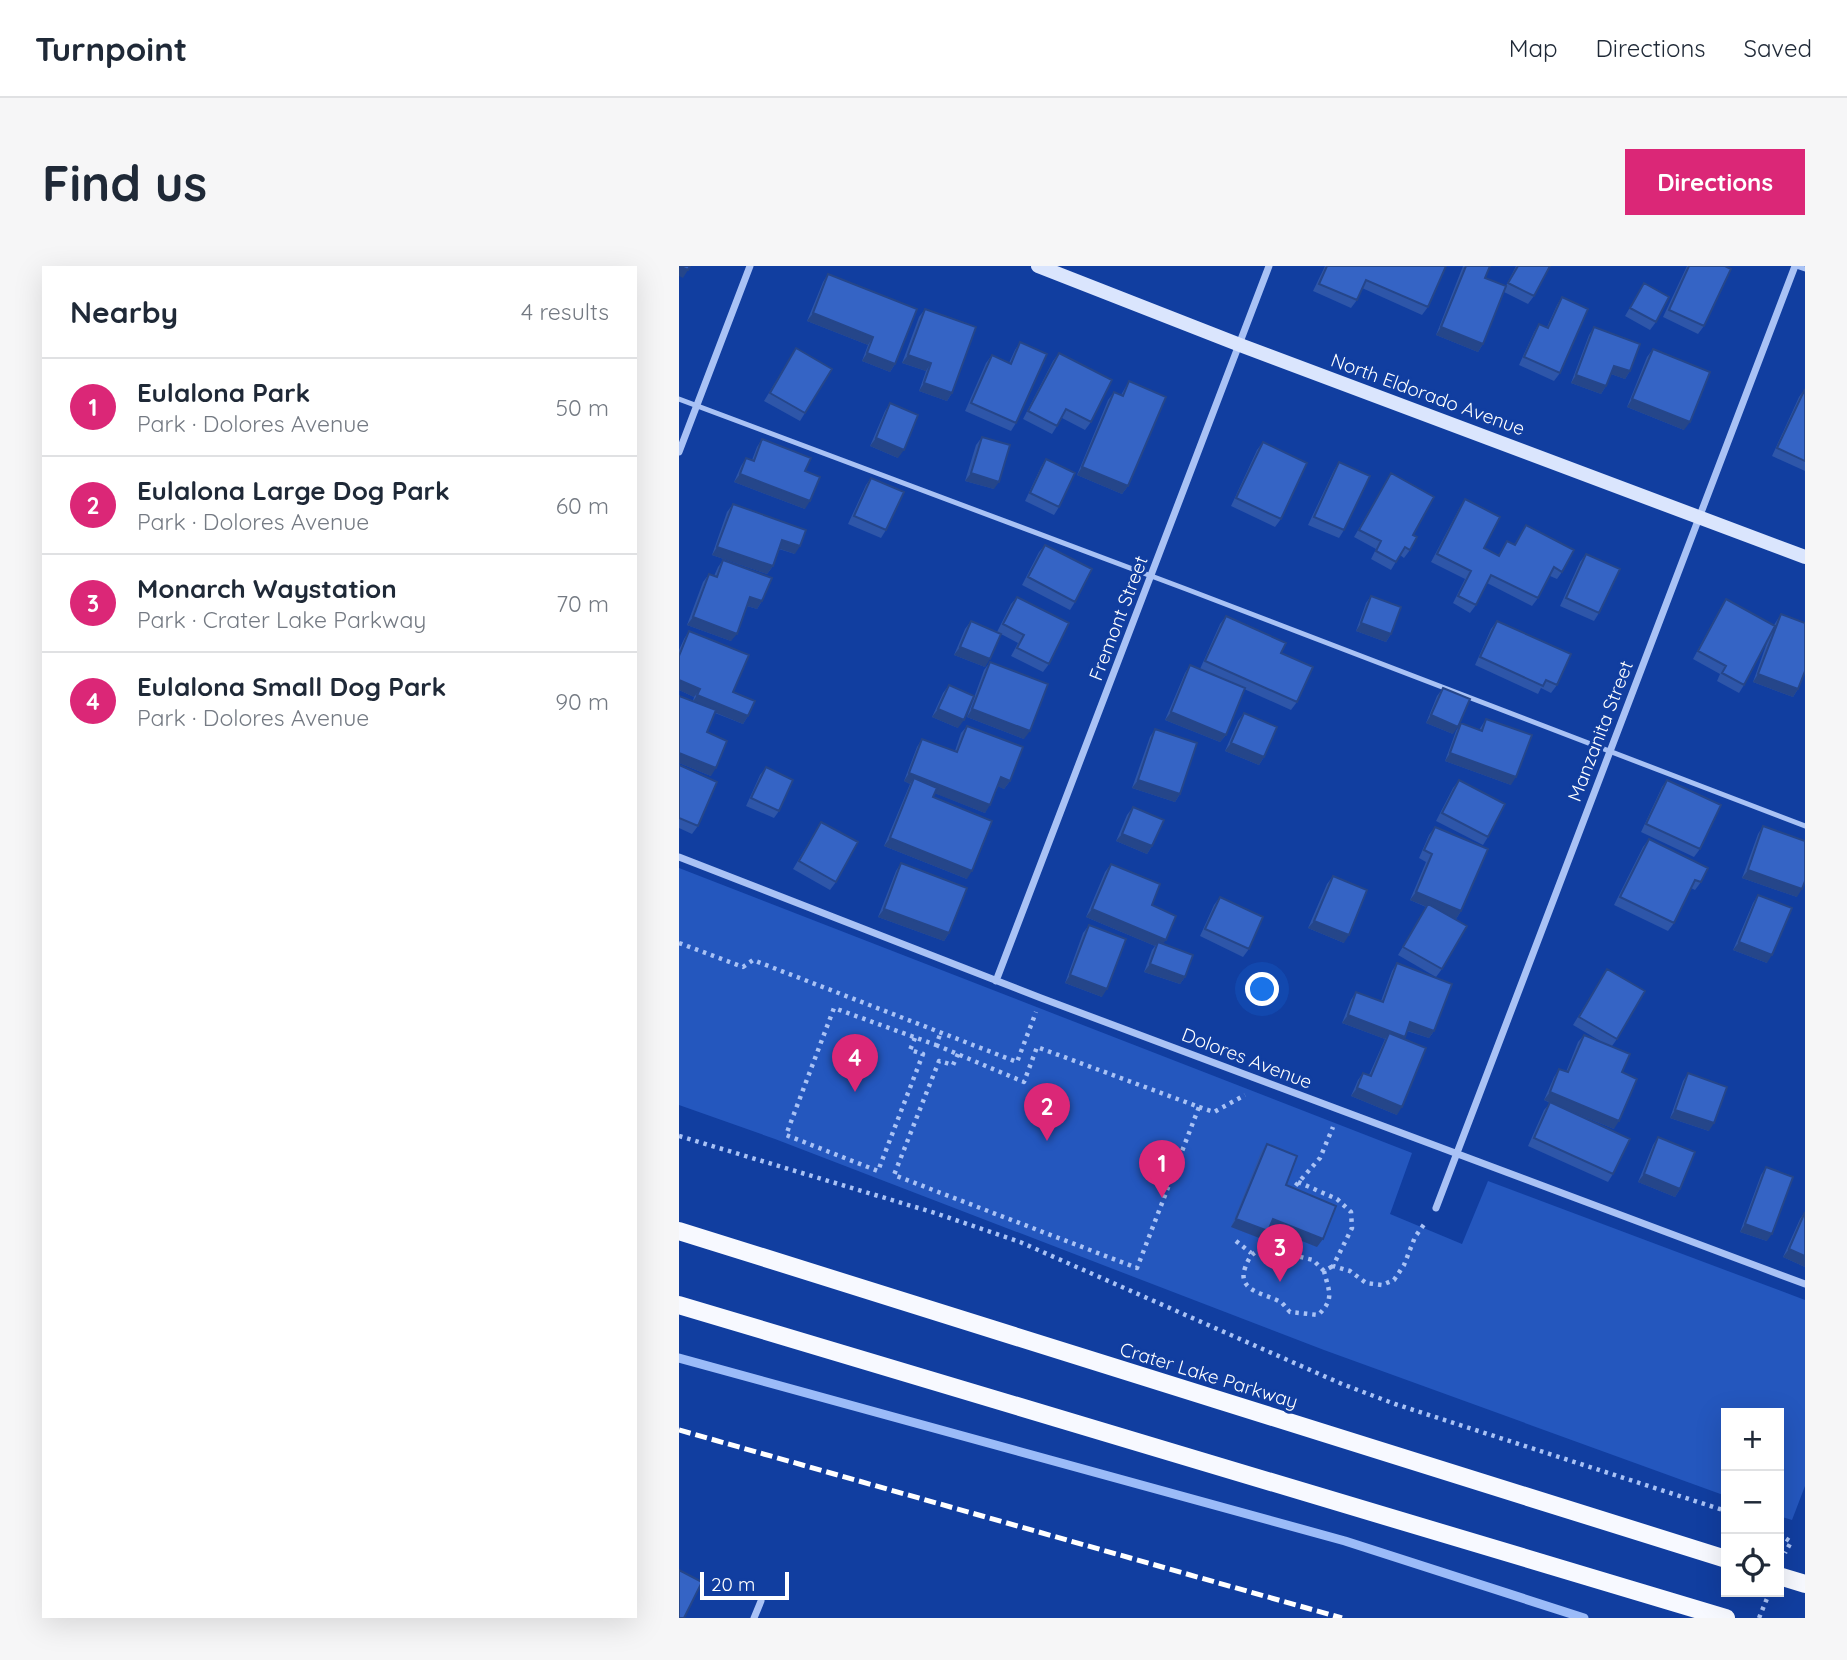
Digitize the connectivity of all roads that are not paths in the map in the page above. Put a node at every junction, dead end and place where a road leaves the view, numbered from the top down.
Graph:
1 (750, 266) edge
2 (1038, 266) edge
3 (1269, 266) edge
4 (1795, 266) edge
5 (1805, 269) edge
6 (1240, 345) junction
7 (679, 399) edge
8 (697, 405) junction
9 (679, 452) edge
10 (1698, 516) junction
11 (1805, 557) edge
12 (1151, 576) junction
13 (1610, 750) junction
14 (1805, 826) edge
15 (679, 857) edge
16 (996, 981) junction
17 (1458, 1154) junction
18 (1436, 1208) road end
19 (679, 1230) edge
20 (1805, 1284) edge
21 (679, 1305) edge
22 (1721, 1557) edge
23 (1784, 1578) edge
24 (1805, 1584) edge
25 (761, 1601) dead end
26 (754, 1618) edge
27 (1726, 1618) edge

1 - 8 street
2 - 6 street, North Eldorado Avenue
3 - 6 street, Fremont Street
4 - 5 lane
4 - 10 street, Manzanita Street
6 - 10 street, North Eldorado Avenue
6 - 12 street, Fremont Street
7 - 8 lane
8 - 9 street
8 - 12 lane
10 - 11 street, North Eldorado Avenue
10 - 13 street, Manzanita Street
12 - 13 lane
12 - 16 street, Fremont Street
13 - 14 lane
13 - 17 street, Manzanita Street
15 - 16 street, Dolores Avenue
16 - 17 street, Dolores Avenue
17 - 18 street, Manzanita Street
17 - 20 street, Dolores Avenue
19 - 22 main road, Crater Lake Parkway
21 - 27 main road
23 - 24 main road
25 - 26 street

